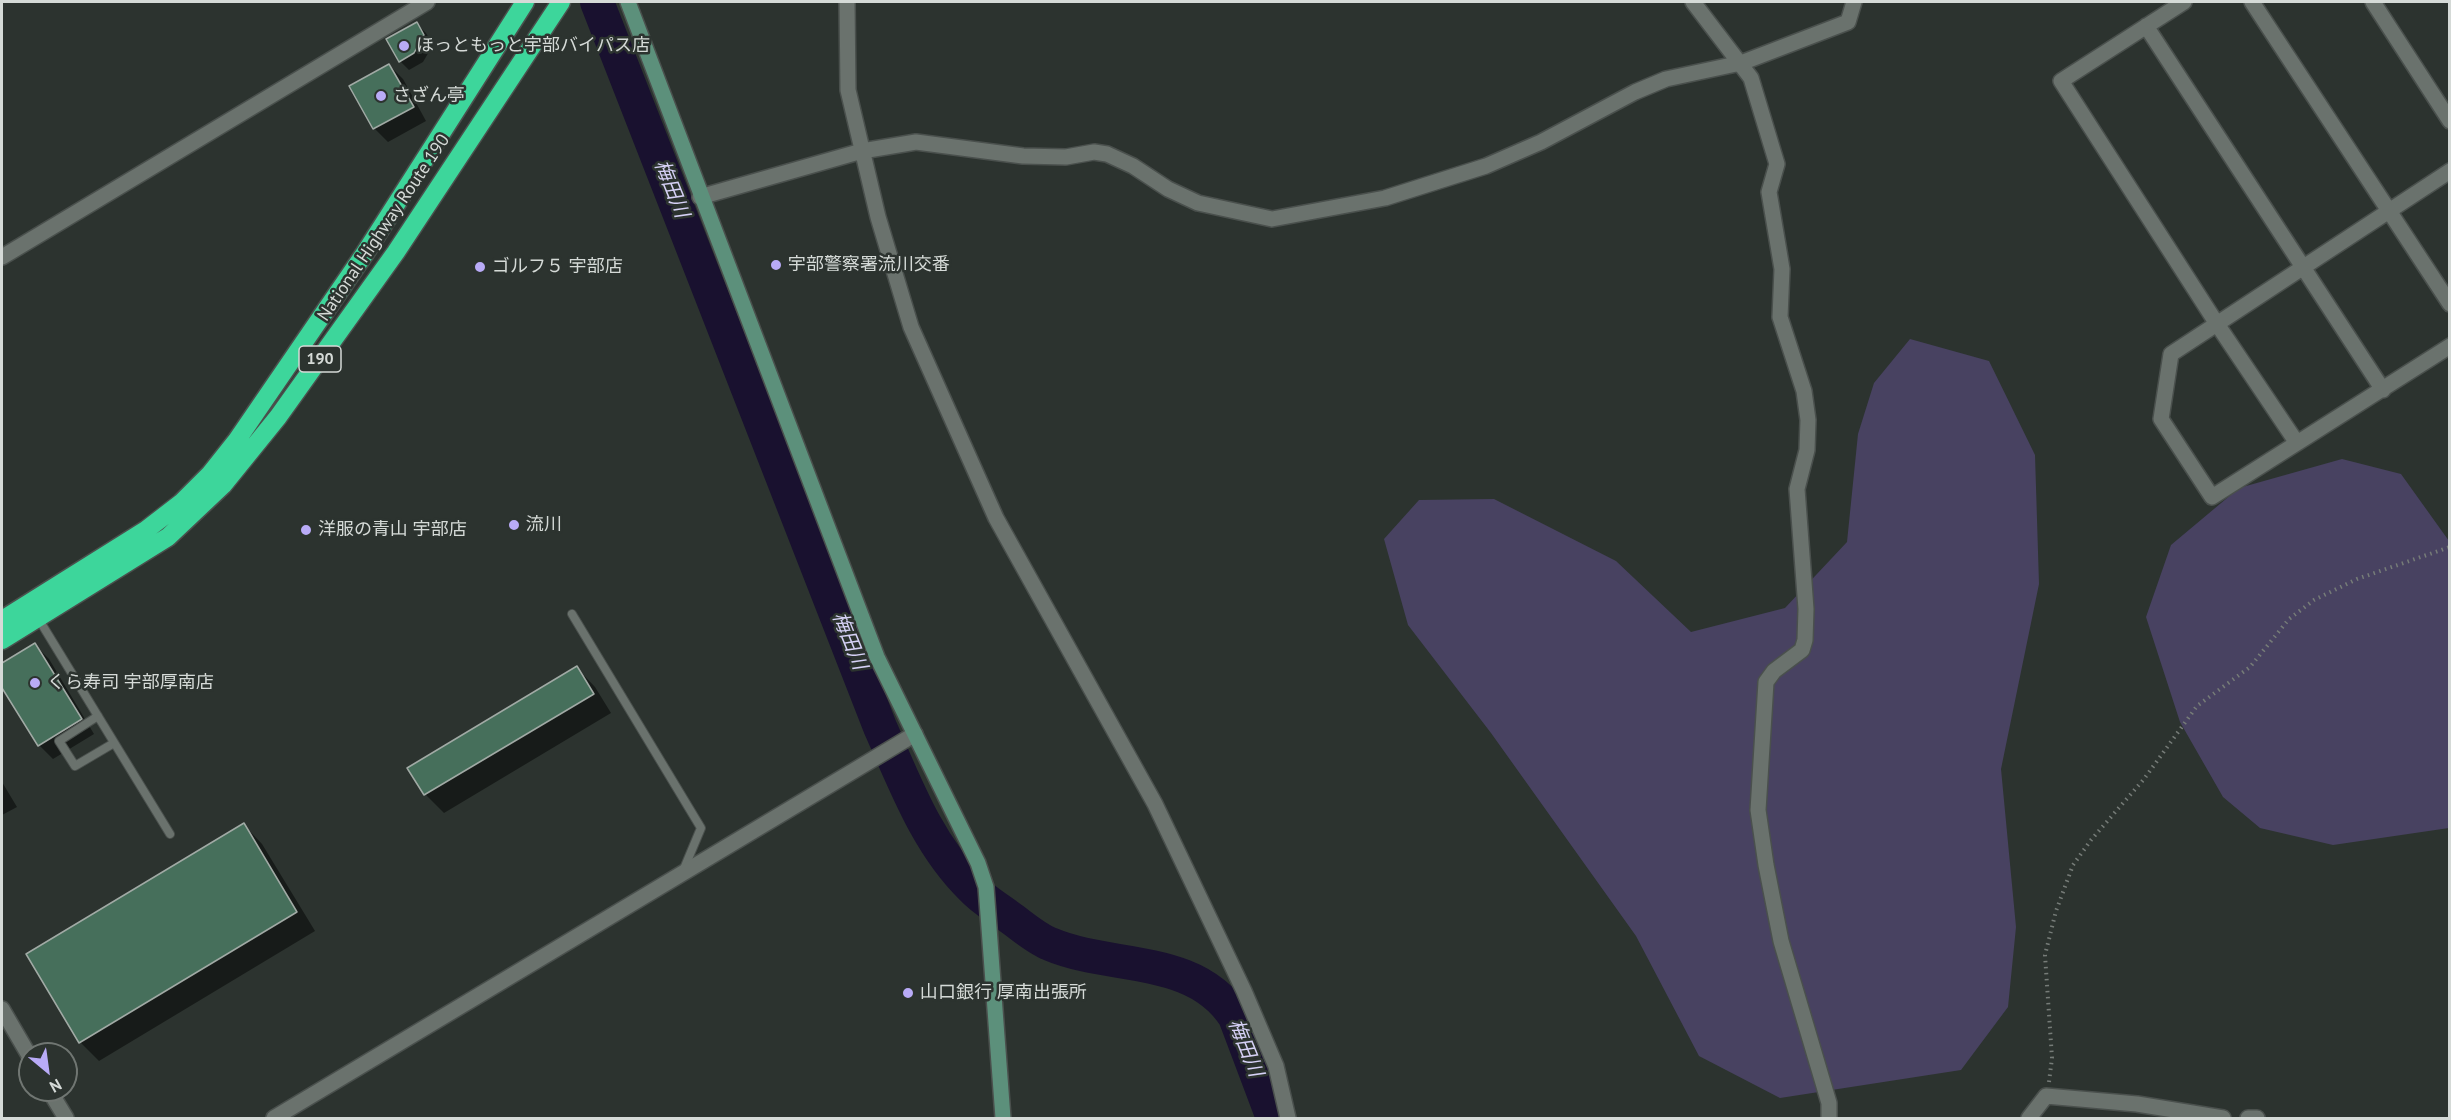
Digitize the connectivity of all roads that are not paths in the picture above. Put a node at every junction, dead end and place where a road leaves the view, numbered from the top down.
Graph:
1 (427, 2) edge
2 (525, 2) edge
3 (561, 2) edge
4 (628, 2) edge
5 (847, 2) edge
6 (1694, 2) edge
7 (1854, 2) edge
8 (2184, 2) edge
9 (2252, 2) edge
10 (2373, 2) edge
11 (2146, 26) junction
12 (1741, 63) junction
13 (2450, 121) edge
14 (862, 151) junction
15 (2450, 171) edge
16 (700, 197) junction
17 (2390, 211) junction
18 (2, 257) edge
19 (2303, 267) junction
20 (2450, 304) edge
21 (2217, 324) junction
22 (2450, 346) edge
23 (2383, 390) junction
24 (2297, 444) junction
25 (572, 614) dead end
26 (38, 618) junction
27 (2, 620) edge
28 (2, 640) edge
29 (98, 716) junction
30 (915, 734) junction
31 (114, 742) junction
32 (170, 834) dead end
33 (681, 875) junction
34 (2, 1009) edge
35 (21, 1042) edge
36 (56, 1102) edge
37 (66, 1119) edge
38 (274, 1119) edge
39 (1003, 1119) edge
40 (1288, 1119) edge
41 (1829, 1119) edge
42 (2030, 1119) edge
43 (2223, 1119) edge

1 - 18 street
2 - 27 highway, National Highway Route 190 / 190
3 - 26 highway, National Highway Route 190 / 190
4 - 16 street
5 - 14 street
6 - 12 street
7 - 12 street
8 - 11 street
9 - 17 street
10 - 13 street
11 - 19 street
11 - 21 street
12 - 14 street
12 - 41 street
14 - 16 street
14 - 40 street
15 - 17 street
16 - 30 street
17 - 19 street
17 - 20 street
19 - 21 street
19 - 23 street
21 - 24 street
21 - 24 street
22 - 23 street
23 - 24 street
25 - 33 lane
26 - 28 highway, National Highway Route 190 / 190
26 - 29 lane
29 - 31 lane
29 - 31 lane
30 - 33 street
30 - 39 street
31 - 32 lane
33 - 38 street
34 - 35 street
36 - 37 street
42 - 43 street

